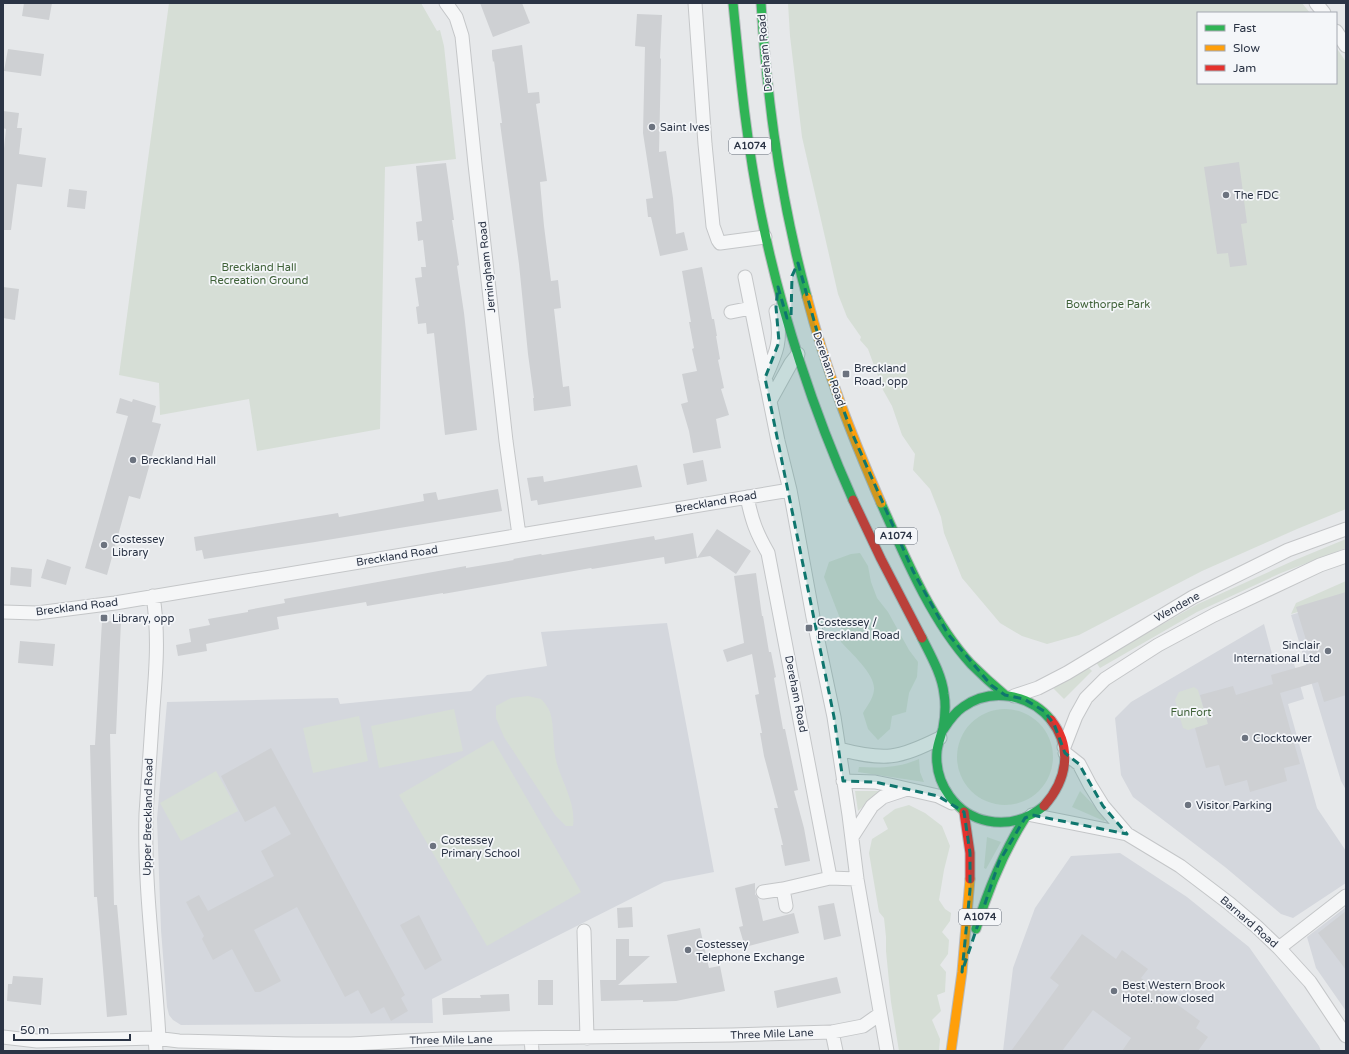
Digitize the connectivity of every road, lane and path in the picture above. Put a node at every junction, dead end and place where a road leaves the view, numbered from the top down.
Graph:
1 (446, 3) edge
2 (695, 3) edge
3 (733, 3) edge
4 (761, 3) edge
5 (1316, 3) edge
6 (1323, 12) edge
7 (1337, 32) edge
8 (1346, 46) edge
9 (765, 237) junction
10 (798, 263) junction
11 (792, 276) dead end
12 (745, 277) dead end
13 (778, 287) junction
14 (751, 308) junction
15 (730, 312) dead end
16 (802, 350) junction
17 (765, 378) junction
18 (770, 401) junction
19 (790, 490) junction
20 (747, 497) junction
21 (1346, 529) edge
22 (519, 535) junction
23 (1346, 556) edge
24 (153, 596) junction
25 (3, 612) edge
26 (1010, 695) junction
27 (941, 734) junction
28 (839, 749) junction
29 (1064, 750) junction
30 (844, 781) junction
31 (908, 789) junction
32 (960, 808) junction
33 (1028, 817) junction
34 (1127, 834) junction
35 (852, 837) junction
36 (829, 872) dead end
37 (857, 879) junction
38 (783, 889) junction
39 (763, 892) dead end
40 (1346, 896) edge
41 (786, 906) dead end
42 (584, 932) dead end
43 (1279, 948) junction
44 (962, 972) junction
45 (880, 1014) junction
46 (832, 1032) junction
47 (1346, 1036) edge
48 (3, 1037) edge
49 (587, 1038) junction
50 (157, 1042) edge
51 (532, 1045) edge
52 (351, 1047) edge
53 (836, 1051) edge
54 (887, 1051) edge
55 (951, 1051) edge

1 - 22 street, Jerningham Road
2 - 9 street
3 - 9 highway, Dereham Road / A1074
4 - 10 highway, Dereham Road / A1074
5 - 6 street
7 - 8 street
9 - 13 highway, Dereham Road / A1074
10 - 11 highway
10 - 26 highway, Dereham Road / A1074
12 - 14 street
13 - 16 highway, Dereham Road / A1074
13 - 17 street, Dereham Road
14 - 15 street
14 - 17 street
16 - 18 street
16 - 27 highway, Dereham Road / A1074
17 - 18 street
18 - 19 street
19 - 20 street, Breckland Road
19 - 28 street
20 - 22 street, Breckland Road
20 - 36 street, Dereham Road
21 - 26 street, Wendene
22 - 24 street, Breckland Road
23 - 29 street
24 - 25 street, Breckland Road
24 - 50 street, Upper Breckland Road
26 - 27 highway, Dereham Road
26 - 29 highway, Dereham Road
27 - 28 street, Dereham Road
27 - 32 highway, Dereham Road
28 - 30 street
29 - 33 highway, Dereham Road
29 - 34 street, Barnard Road
30 - 31 street, Dereham Road
30 - 35 street
31 - 32 street, Dereham Road
31 - 35 street
32 - 33 highway, Dereham Road
32 - 44 highway, Dereham Road / A1074
33 - 34 street, Barnard Road
33 - 44 highway, Dereham Road / A1074
34 - 43 street, Barnard Road
35 - 37 street
37 - 38 street
37 - 45 street
38 - 39 street
38 - 41 street
40 - 43 street
42 - 49 street
43 - 47 street, Barnard Road
44 - 55 highway, Dereham Road / A1074
45 - 46 street, Three Mile Lane
45 - 54 street
46 - 49 street, Three Mile Lane
46 - 53 street
48 - 50 street, Three Mile Lane
49 - 51 street, Three Mile Lane
50 - 52 street, Three Mile Lane
51 - 52 street, Three Mile Lane

